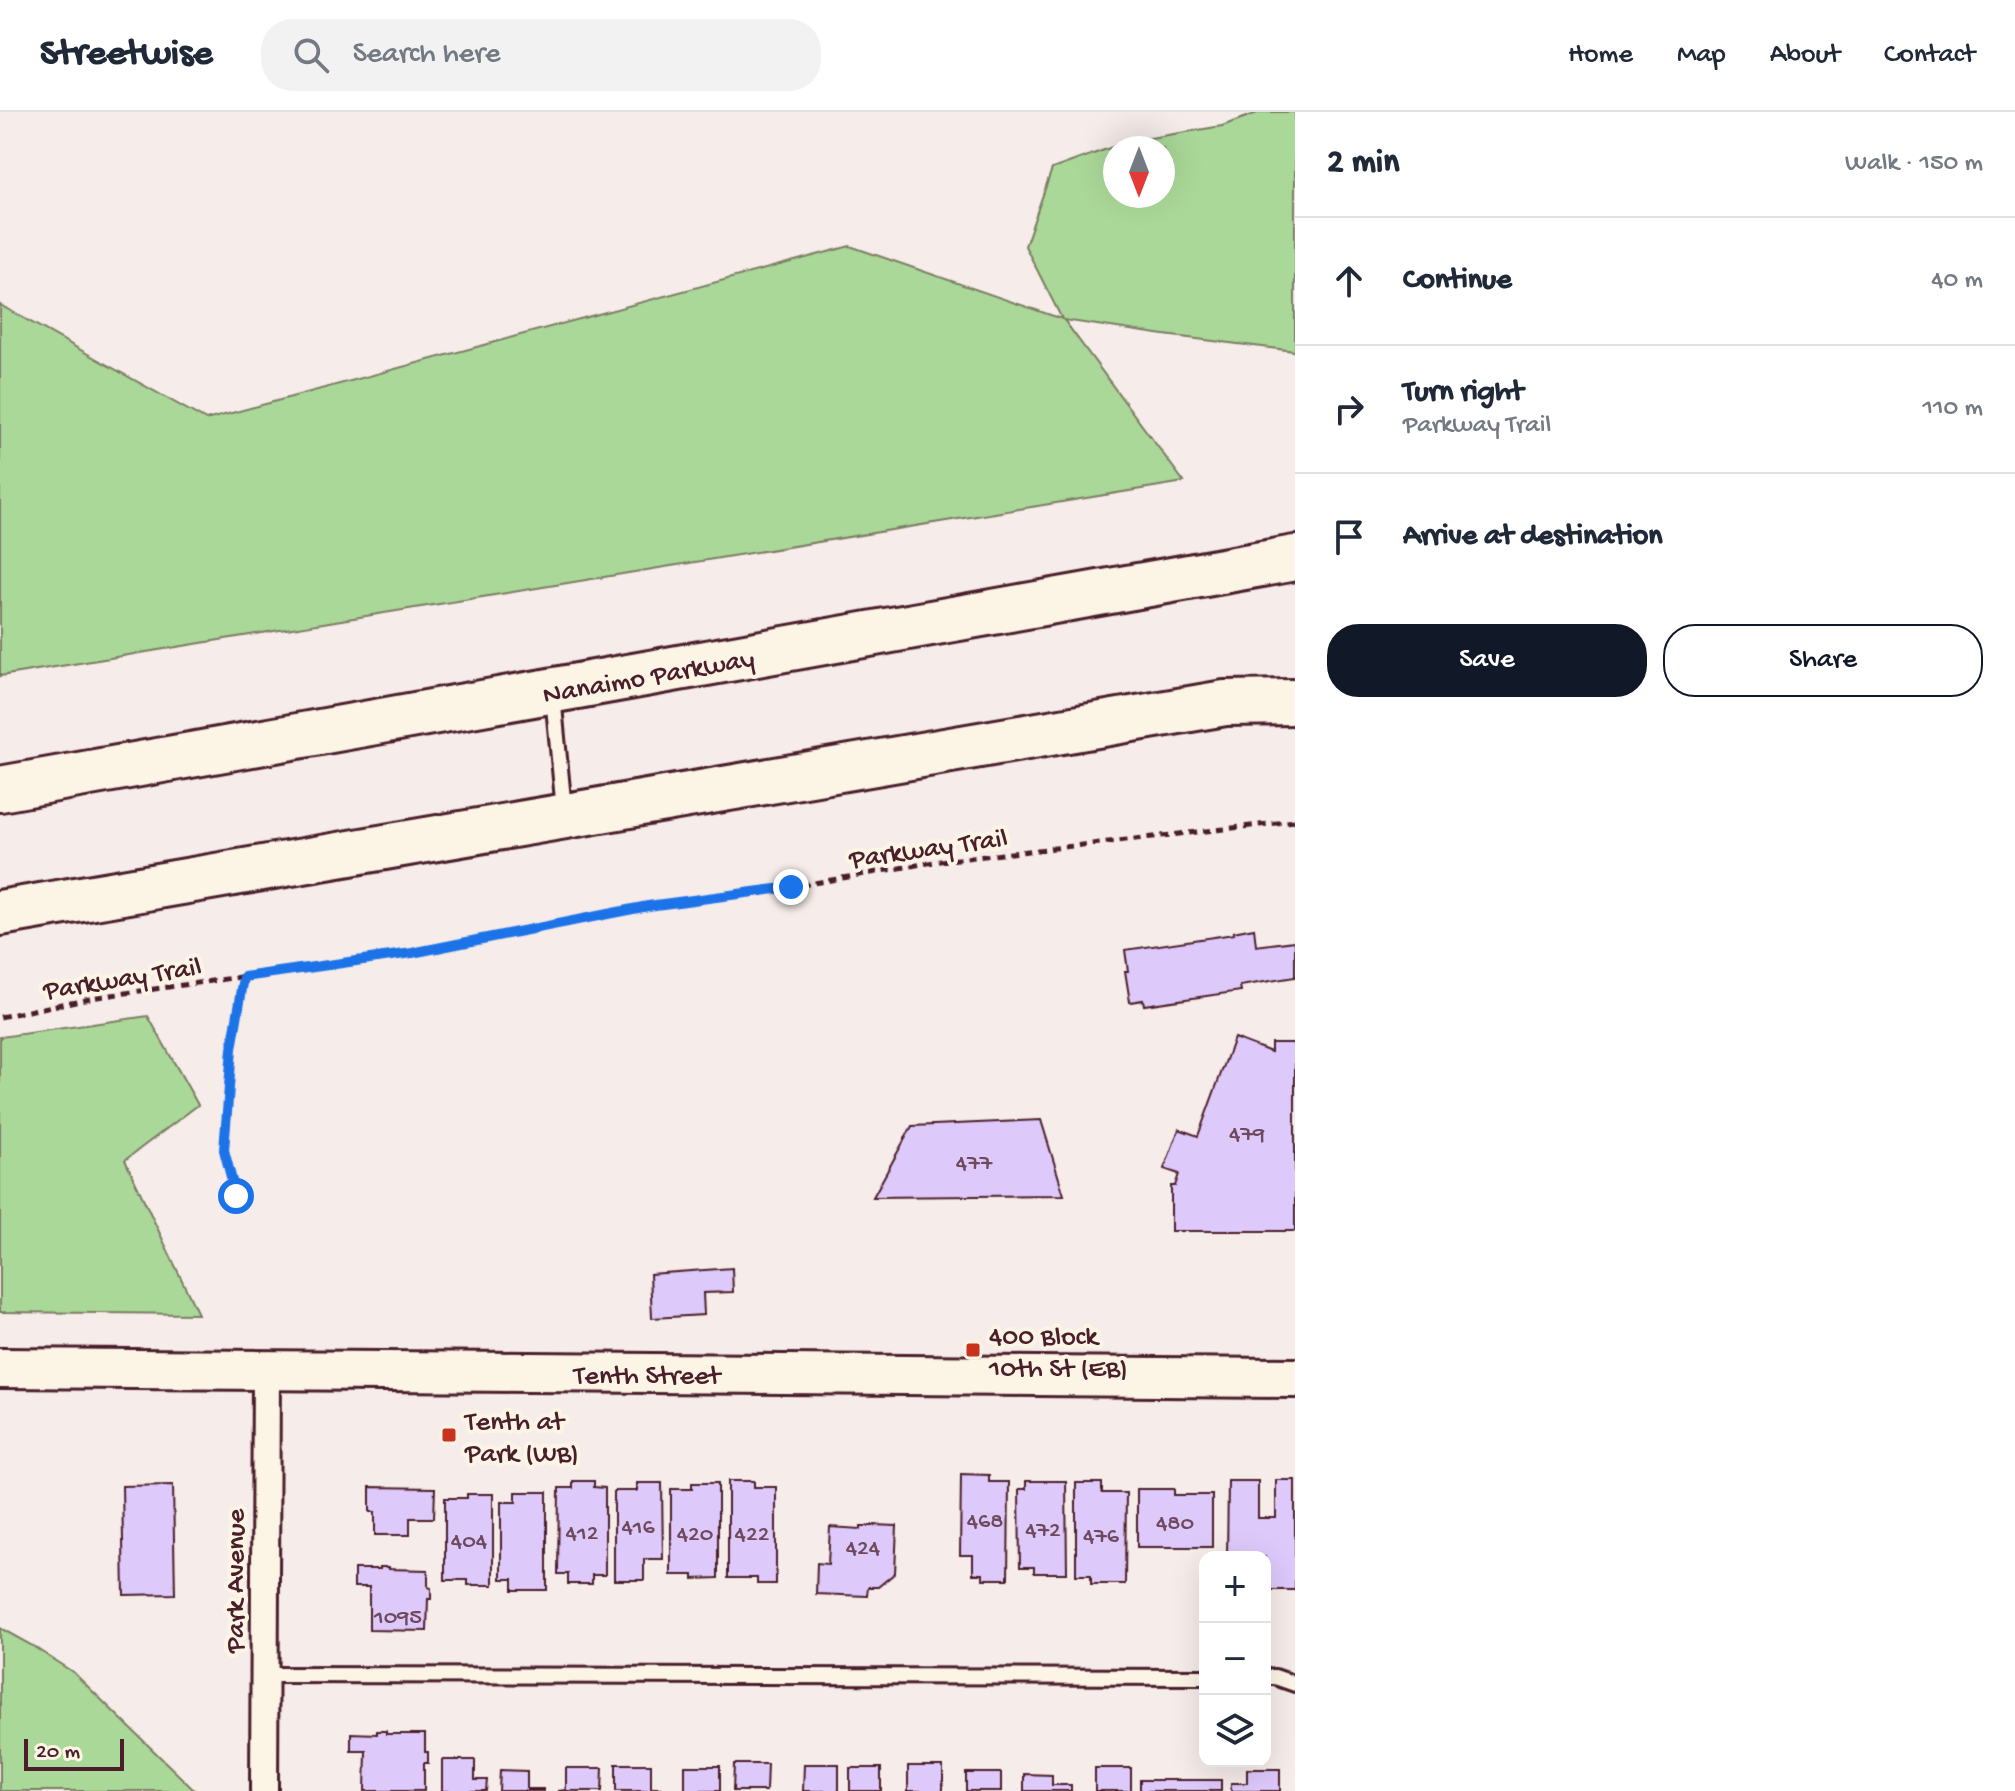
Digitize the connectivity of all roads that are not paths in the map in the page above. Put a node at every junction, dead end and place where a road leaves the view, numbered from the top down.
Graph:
1 (1295, 558) edge
2 (553, 691) junction
3 (1295, 702) edge
4 (0, 789) edge
5 (564, 816) junction
6 (0, 913) edge
7 (0, 1368) edge
8 (266, 1370) junction
9 (1295, 1378) edge
10 (264, 1675) junction
11 (1199, 1677) edge
12 (1271, 1677) edge
13 (1295, 1684) edge
14 (264, 1791) edge

1 - 2 highway, Nanaimo Parkway
2 - 4 highway, Nanaimo Parkway
2 - 5 lane
3 - 5 highway
5 - 6 highway
7 - 8 street, Tenth Street
8 - 9 street, Tenth Street
8 - 10 street, Park Avenue
10 - 11 lane
10 - 14 street, Park Avenue
12 - 13 lane

